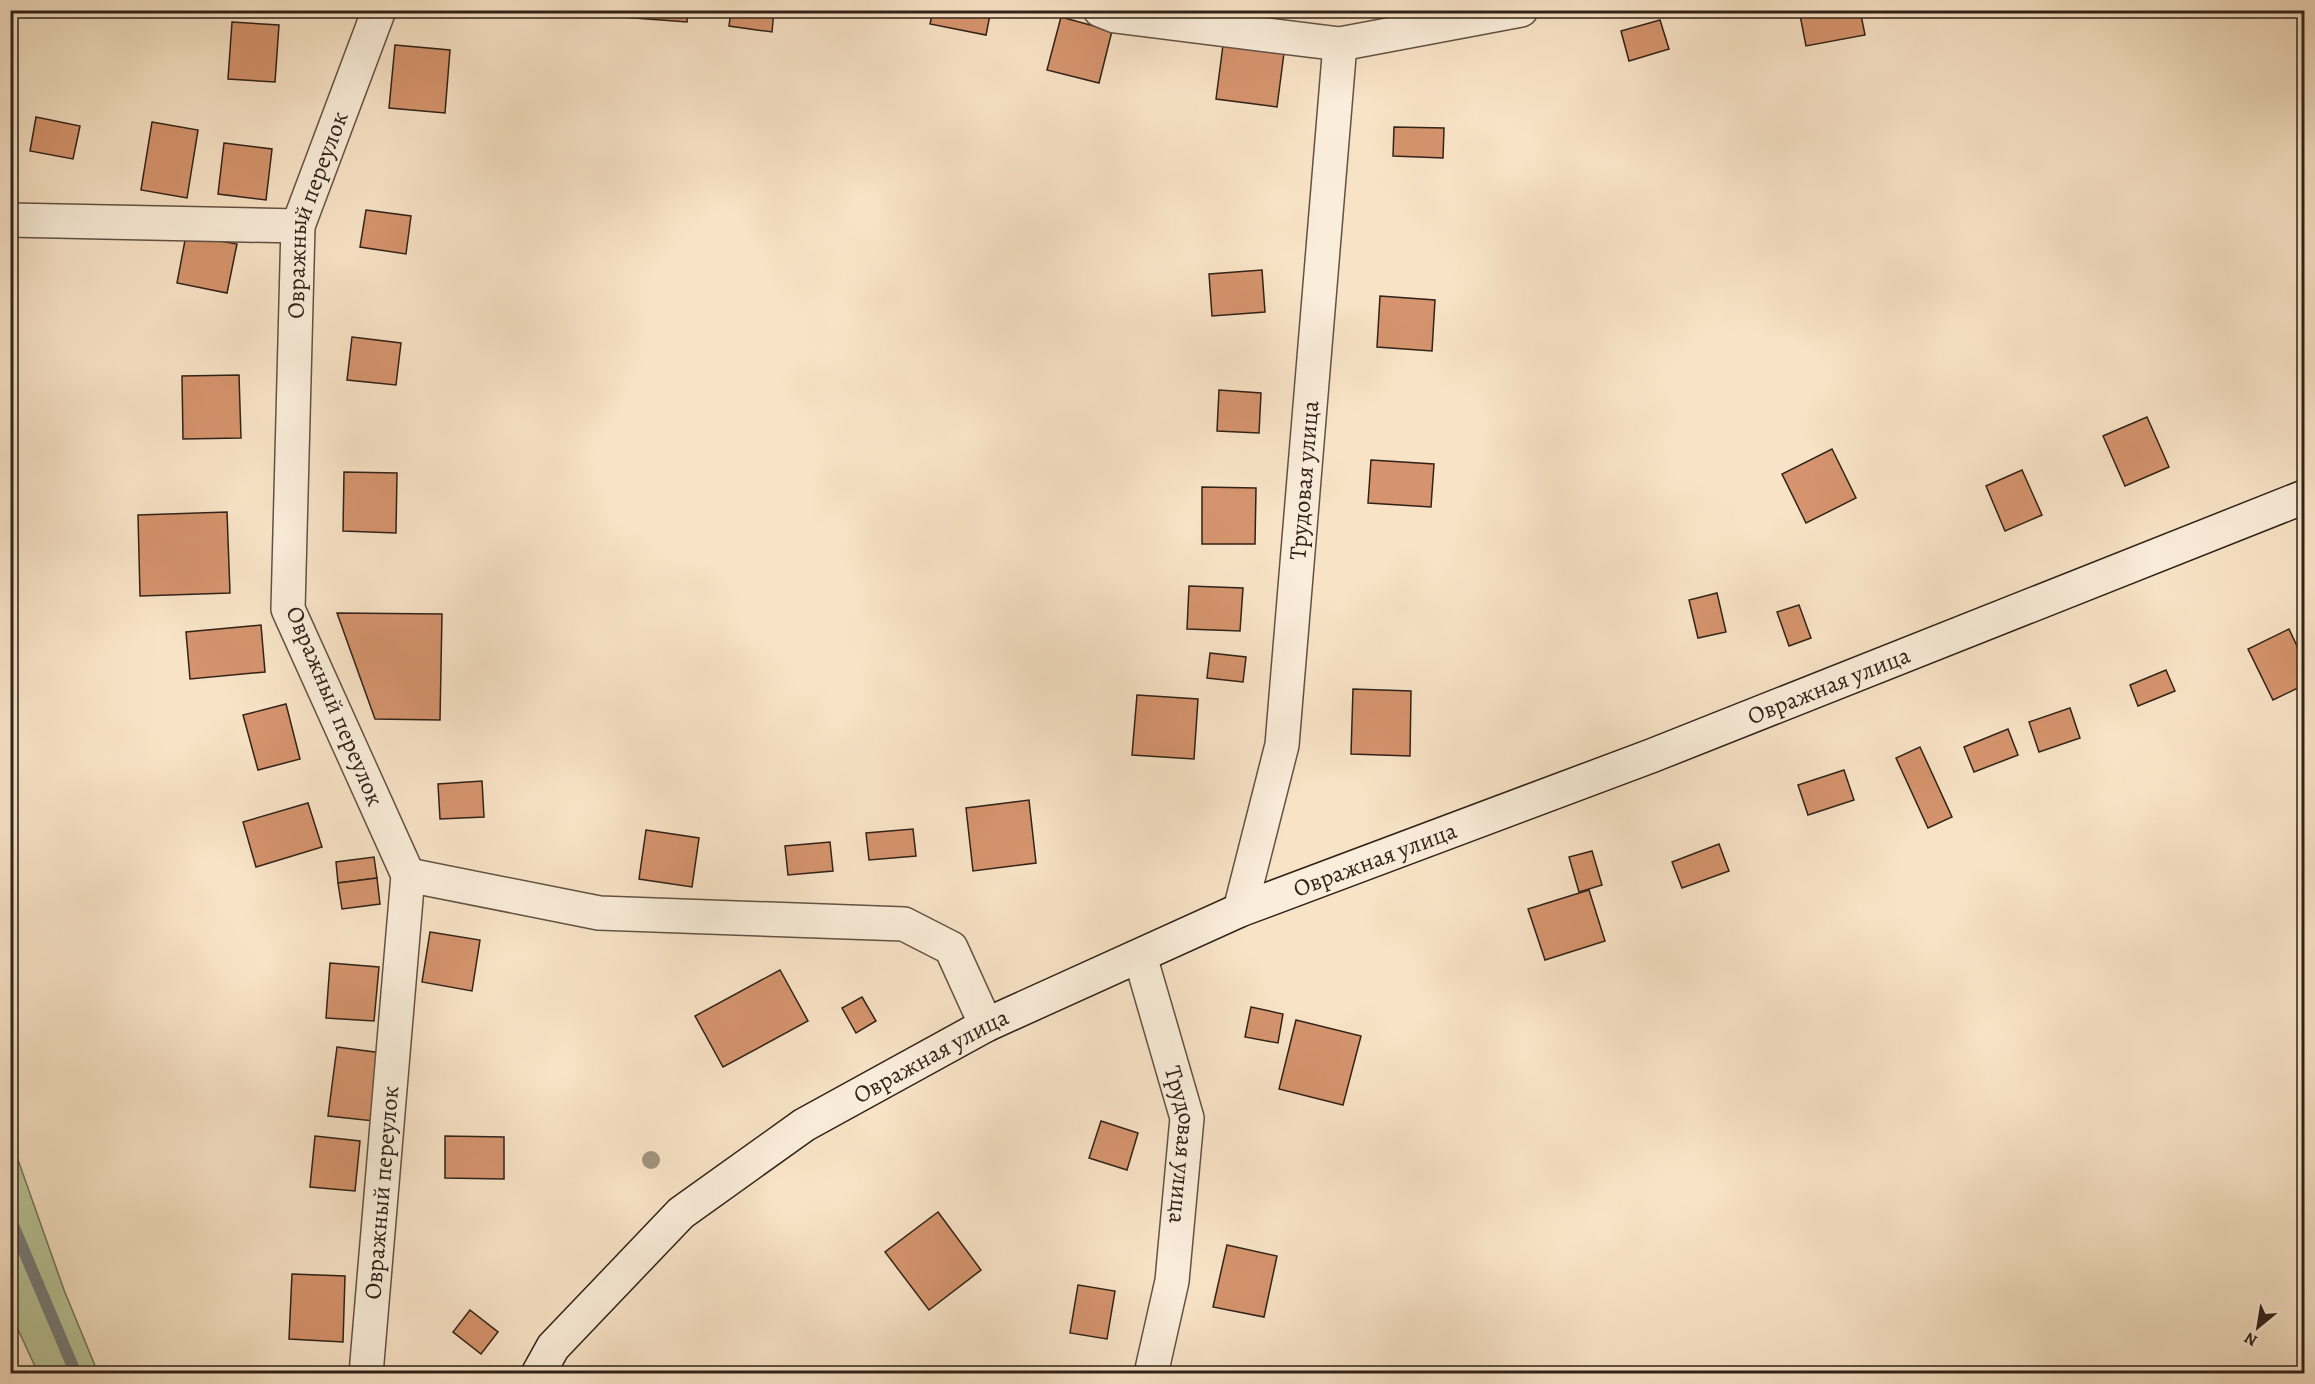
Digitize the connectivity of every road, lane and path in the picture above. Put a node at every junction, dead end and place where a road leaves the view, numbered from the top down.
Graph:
1 (379, 10) edge
2 (1100, 10) edge
3 (1521, 10) edge
4 (1340, 44) junction
5 (10, 220) edge
6 (298, 226) junction
7 (2304, 497) edge
8 (408, 875) junction
9 (1240, 910) junction
10 (1140, 956) junction
11 (986, 1025) junction
12 (366, 1374) edge
13 (538, 1374) edge
14 (1151, 1374) edge

1 - 6 street, Овражный переулок
2 - 4 street
3 - 4 street
4 - 9 street, Трудовая улица
5 - 6 street
6 - 8 street, Овражный переулок
7 - 9 street, Овражная улица
8 - 11 street
8 - 12 street, Овражный переулок
9 - 10 street, Овражная улица
10 - 11 street, Овражная улица
10 - 14 street, Трудовая улица
11 - 13 street, Овражная улица

